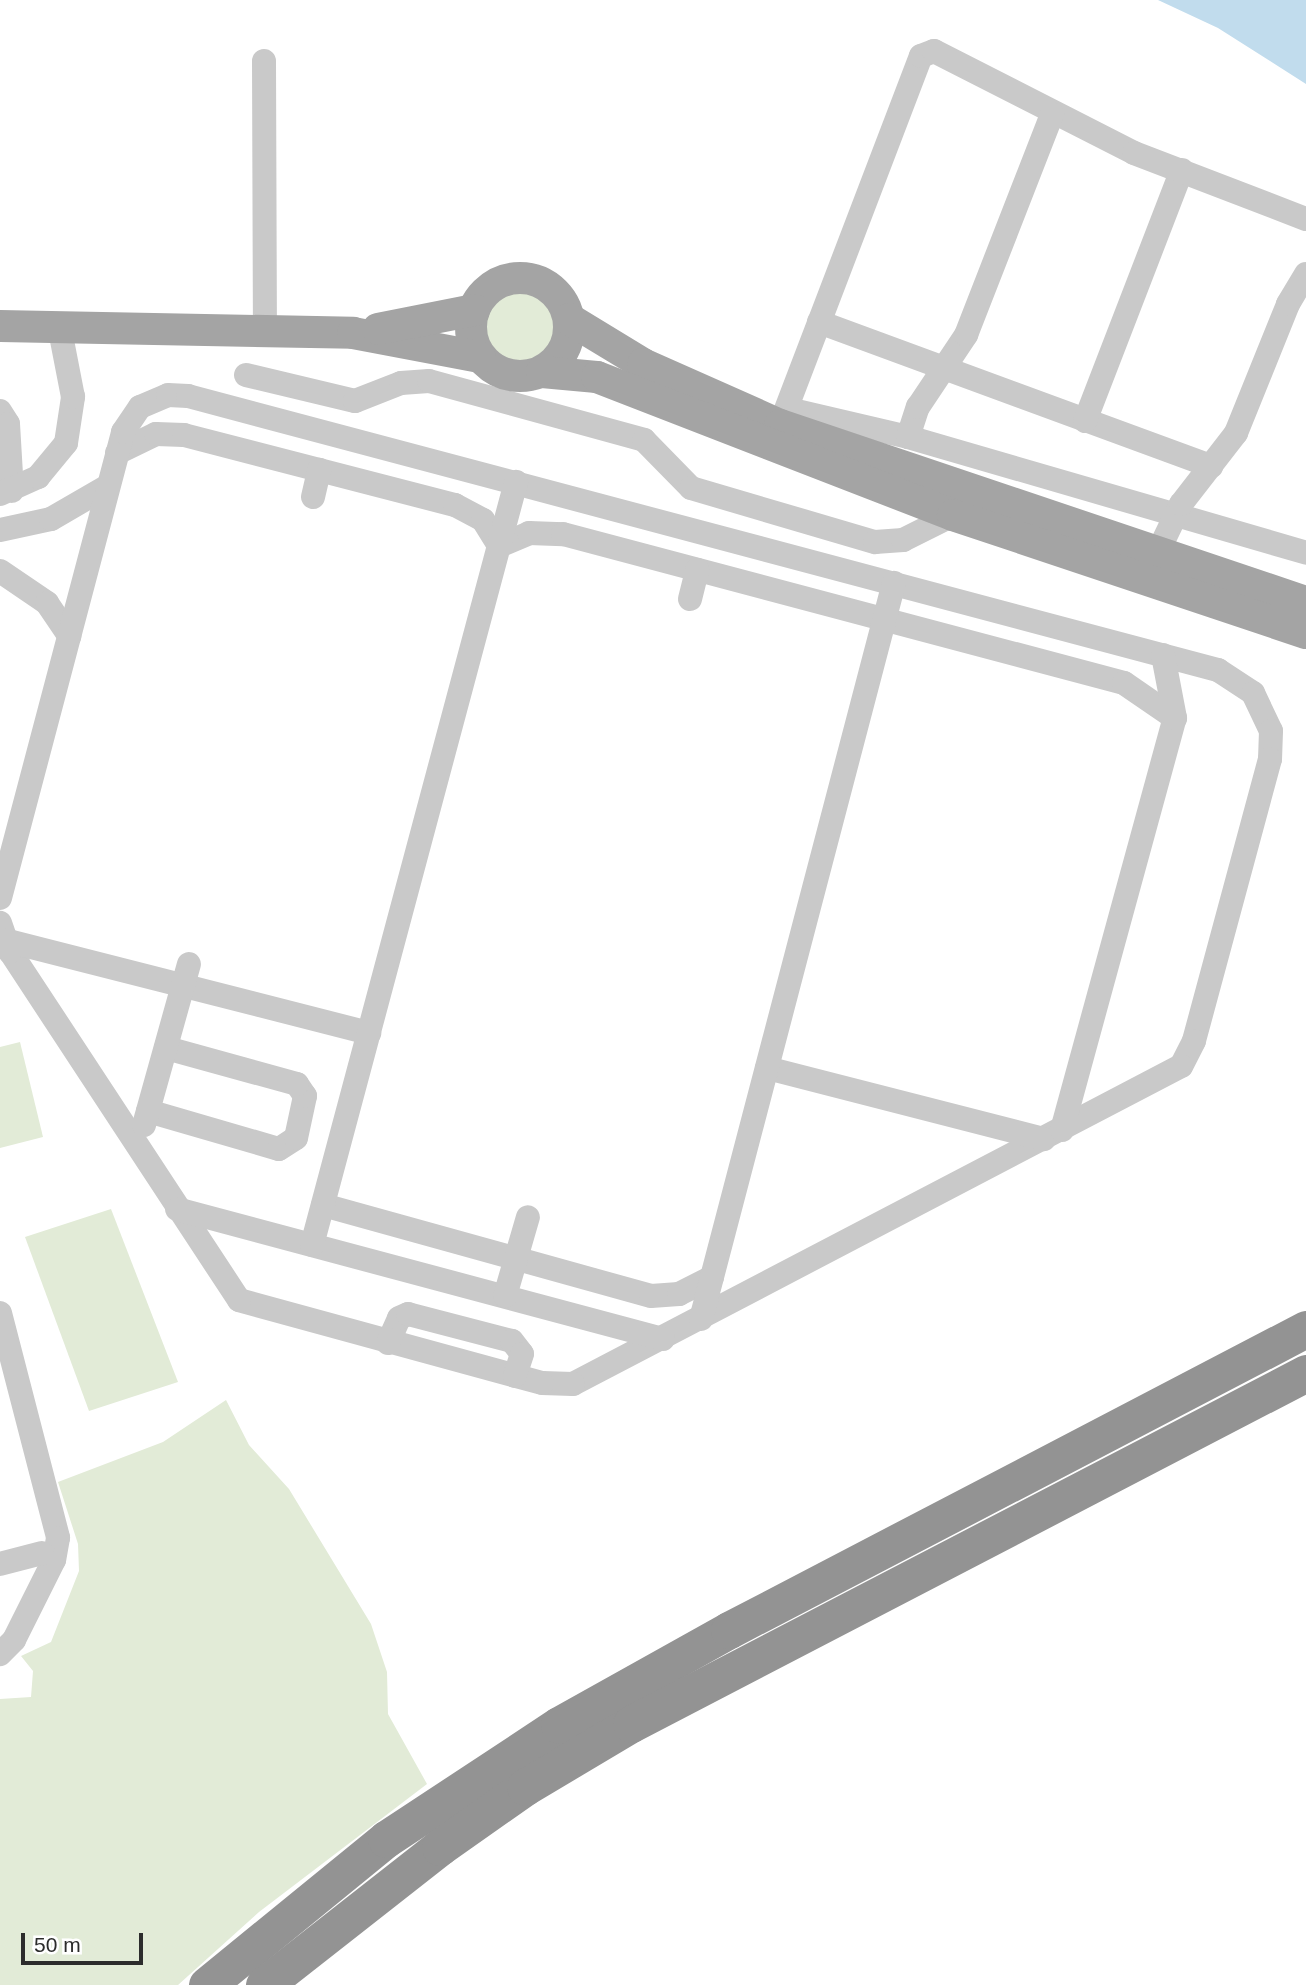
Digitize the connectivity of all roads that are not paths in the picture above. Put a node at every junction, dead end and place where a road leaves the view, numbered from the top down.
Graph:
1 (264, 61) dead end
2 (1052, 114) junction
3 (1182, 170) junction
4 (1306, 219) edge
5 (1306, 274) edge
6 (474, 310) junction
7 (569, 319) junction
8 (819, 322) junction
9 (0, 326) edge
10 (60, 330) junction
11 (265, 332) junction
12 (353, 333) junction
13 (480, 357) junction
14 (944, 370) junction
15 (542, 372) junction
16 (247, 375) dead end
17 (0, 411) edge
18 (784, 417) junction
19 (1085, 421) junction
20 (908, 437) junction
21 (117, 453) junction
22 (1211, 466) junction
23 (319, 470) junction
24 (516, 482) junction
25 (108, 486) junction
26 (6, 493) edge
27 (313, 497) dead end
28 (953, 515) junction
29 (1175, 517) junction
30 (0, 530) edge
31 (499, 546) junction
32 (1306, 553) edge
33 (1157, 554) junction
34 (697, 570) junction
35 (0, 571) edge
36 (894, 583) junction
37 (690, 599) dead end
38 (1306, 602) edge
39 (884, 621) junction
40 (1306, 633) edge
41 (69, 636) junction
42 (1163, 656) junction
43 (1175, 718) junction
44 (0, 898) edge
45 (2, 932) edge
46 (185, 975) junction
47 (369, 1033) junction
48 (166, 1048) junction
49 (767, 1068) junction
50 (148, 1111) junction
51 (1053, 1135) junction
52 (138, 1148) junction
53 (323, 1205) junction
54 (177, 1209) junction
55 (528, 1217) dead end
56 (312, 1245) junction
57 (516, 1258) junction
58 (712, 1277) junction
59 (505, 1296) junction
60 (0, 1313) edge
61 (701, 1319) junction
62 (1306, 1329) edge
63 (663, 1339) junction
64 (388, 1343) junction
65 (515, 1376) junction
66 (1300, 1379) edge
67 (11, 1399) edge
68 (42, 1553) dead end
69 (0, 1564) edge
70 (0, 1654) edge
71 (207, 1985) edge
72 (264, 1985) edge

1 - 11 street
2 - 3 street
2 - 8 street
2 - 14 street
3 - 4 street
3 - 19 street
5 - 22 street
6 - 7 main road
6 - 12 main road
6 - 13 main road
7 - 15 main road
7 - 18 main road
8 - 14 street
8 - 18 street
9 - 10 main road
10 - 11 main road
10 - 26 street
11 - 12 main road
12 - 13 main road
13 - 15 main road
14 - 19 street
14 - 20 street
15 - 28 main road
16 - 28 street
17 - 26 street
18 - 20 street
18 - 33 main road
19 - 22 street
20 - 29 street
21 - 23 street
21 - 24 street
21 - 25 street
22 - 29 street
23 - 27 street
23 - 31 street
24 - 31 street
24 - 36 street
25 - 30 street
25 - 41 street
28 - 40 main road
29 - 32 street
29 - 33 street
31 - 34 street
31 - 47 street
33 - 38 main road
34 - 37 street
34 - 39 street
35 - 41 street
36 - 39 street
36 - 42 street
39 - 43 street
39 - 49 street
41 - 44 street
42 - 43 street
42 - 51 street
43 - 51 street
45 - 46 street
45 - 52 street
46 - 47 street
46 - 48 street
47 - 53 street
48 - 50 street
48 - 50 street
49 - 51 street
49 - 58 street
50 - 52 street
51 - 61 street
52 - 54 street
53 - 56 street
53 - 57 street
54 - 56 street
54 - 64 street
55 - 57 street
56 - 59 street
57 - 58 street
57 - 59 street
58 - 61 street
59 - 63 street
60 - 67 street
61 - 63 street
62 - 71 highway
63 - 65 street
64 - 65 street
64 - 65 street
66 - 72 highway
67 - 70 street
68 - 69 street

